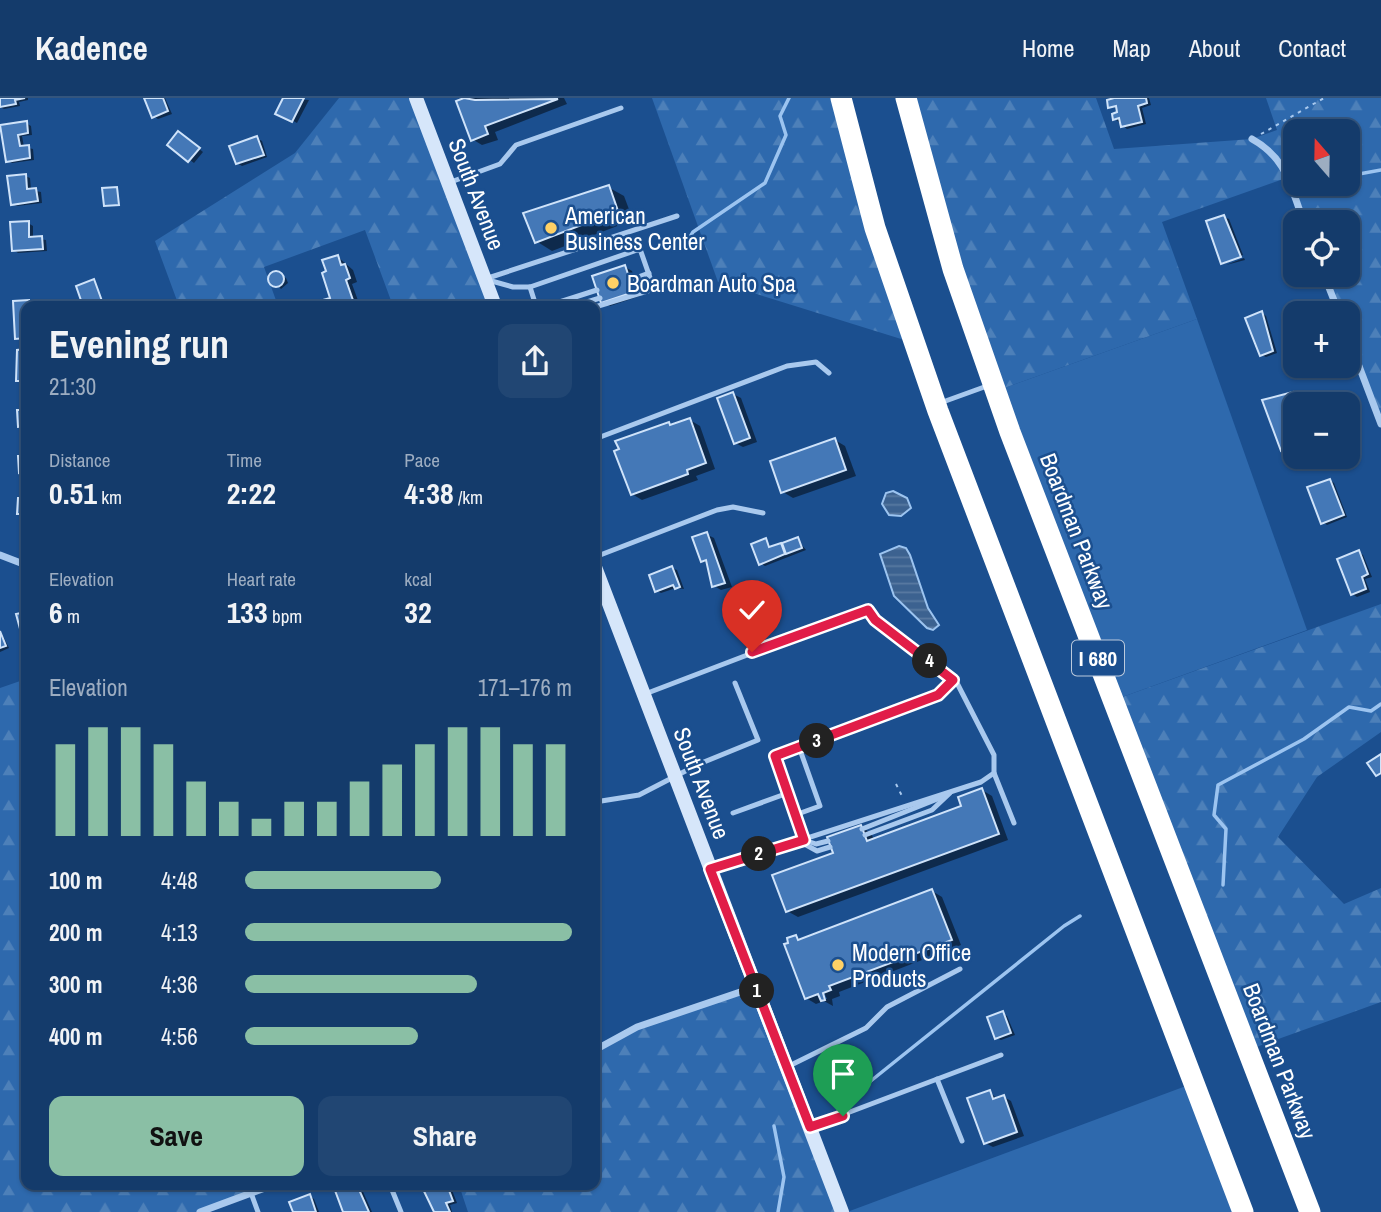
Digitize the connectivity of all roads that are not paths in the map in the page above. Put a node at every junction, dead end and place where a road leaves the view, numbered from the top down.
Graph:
1 (416, 98) edge
2 (841, 98) edge
3 (906, 98) edge
4 (621, 108) dead end
5 (1252, 139) road end
6 (449, 183) junction
7 (1299, 210) edge
8 (677, 216) dead end
9 (649, 273) junction
10 (485, 279) junction
11 (630, 279) dead end
12 (652, 281) junction
13 (530, 287) junction
14 (632, 287) dead end
15 (597, 290) dead end
16 (600, 298) dead end
17 (493, 301) edge
18 (534, 301) edge
19 (563, 301) edge
20 (591, 301) edge
21 (600, 305) edge
22 (1360, 369) edge
23 (829, 373) dead end
24 (993, 383) junction
25 (936, 404) junction
26 (1381, 424) edge
27 (600, 437) edge
28 (763, 513) dead end
29 (0, 555) edge
30 (600, 555) edge
31 (21, 563) edge
32 (600, 590) edge
33 (953, 680) junction
34 (735, 683) dead end
35 (644, 694) junction
36 (799, 747) junction
37 (993, 773) junction
38 (676, 777) junction
39 (953, 791) junction
40 (788, 793) junction
41 (600, 801) edge
42 (733, 813) dead end
43 (795, 815) junction
44 (1014, 823) dead end
45 (863, 832) dead end
46 (801, 841) junction
47 (829, 844) dead end
48 (710, 869) junction
49 (960, 969) dead end
50 (756, 987) junction
51 (600, 1047) edge
52 (1001, 1055) dead end
53 (787, 1067) junction
54 (937, 1079) junction
55 (810, 1127) junction
56 (962, 1141) dead end
57 (259, 1190) edge
58 (392, 1190) edge
59 (251, 1193) junction
60 (200, 1212) edge
61 (258, 1212) edge
62 (401, 1212) edge
63 (842, 1212) edge
64 (1243, 1212) edge
65 (1310, 1212) edge

1 - 6 main road, South Avenue
2 - 25 highway, I 680
3 - 24 highway, Boardman Parkway / I 680
4 - 6 lane
5 - 7 street
6 - 10 main road, South Avenue
8 - 10 lane
9 - 11 lane
9 - 12 lane
9 - 13 lane
10 - 13 lane
10 - 17 main road, South Avenue
12 - 14 lane
12 - 21 lane
13 - 18 lane
15 - 19 lane
16 - 20 lane
22 - 26 street
23 - 27 lane
24 - 25 lane
24 - 65 highway, Boardman Parkway / I 680
25 - 64 highway, I 680
28 - 30 lane
29 - 31 street
32 - 35 main road, South Avenue
33 - 35 lane
33 - 36 lane
33 - 37 lane
34 - 38 lane
35 - 38 main road, South Avenue
36 - 40 lane
36 - 43 lane
37 - 39 lane
37 - 44 lane
38 - 41 lane
38 - 48 main road, South Avenue
39 - 45 lane
39 - 46 lane
40 - 42 lane
40 - 43 lane
43 - 46 lane
46 - 47 lane
46 - 48 lane
48 - 50 main road, South Avenue
49 - 53 lane
50 - 51 street
50 - 53 main road, South Avenue
52 - 54 lane
53 - 55 main road, South Avenue
54 - 55 lane
54 - 56 lane
55 - 63 main road, South Avenue
57 - 59 street
58 - 62 lane
59 - 60 street
59 - 61 lane

